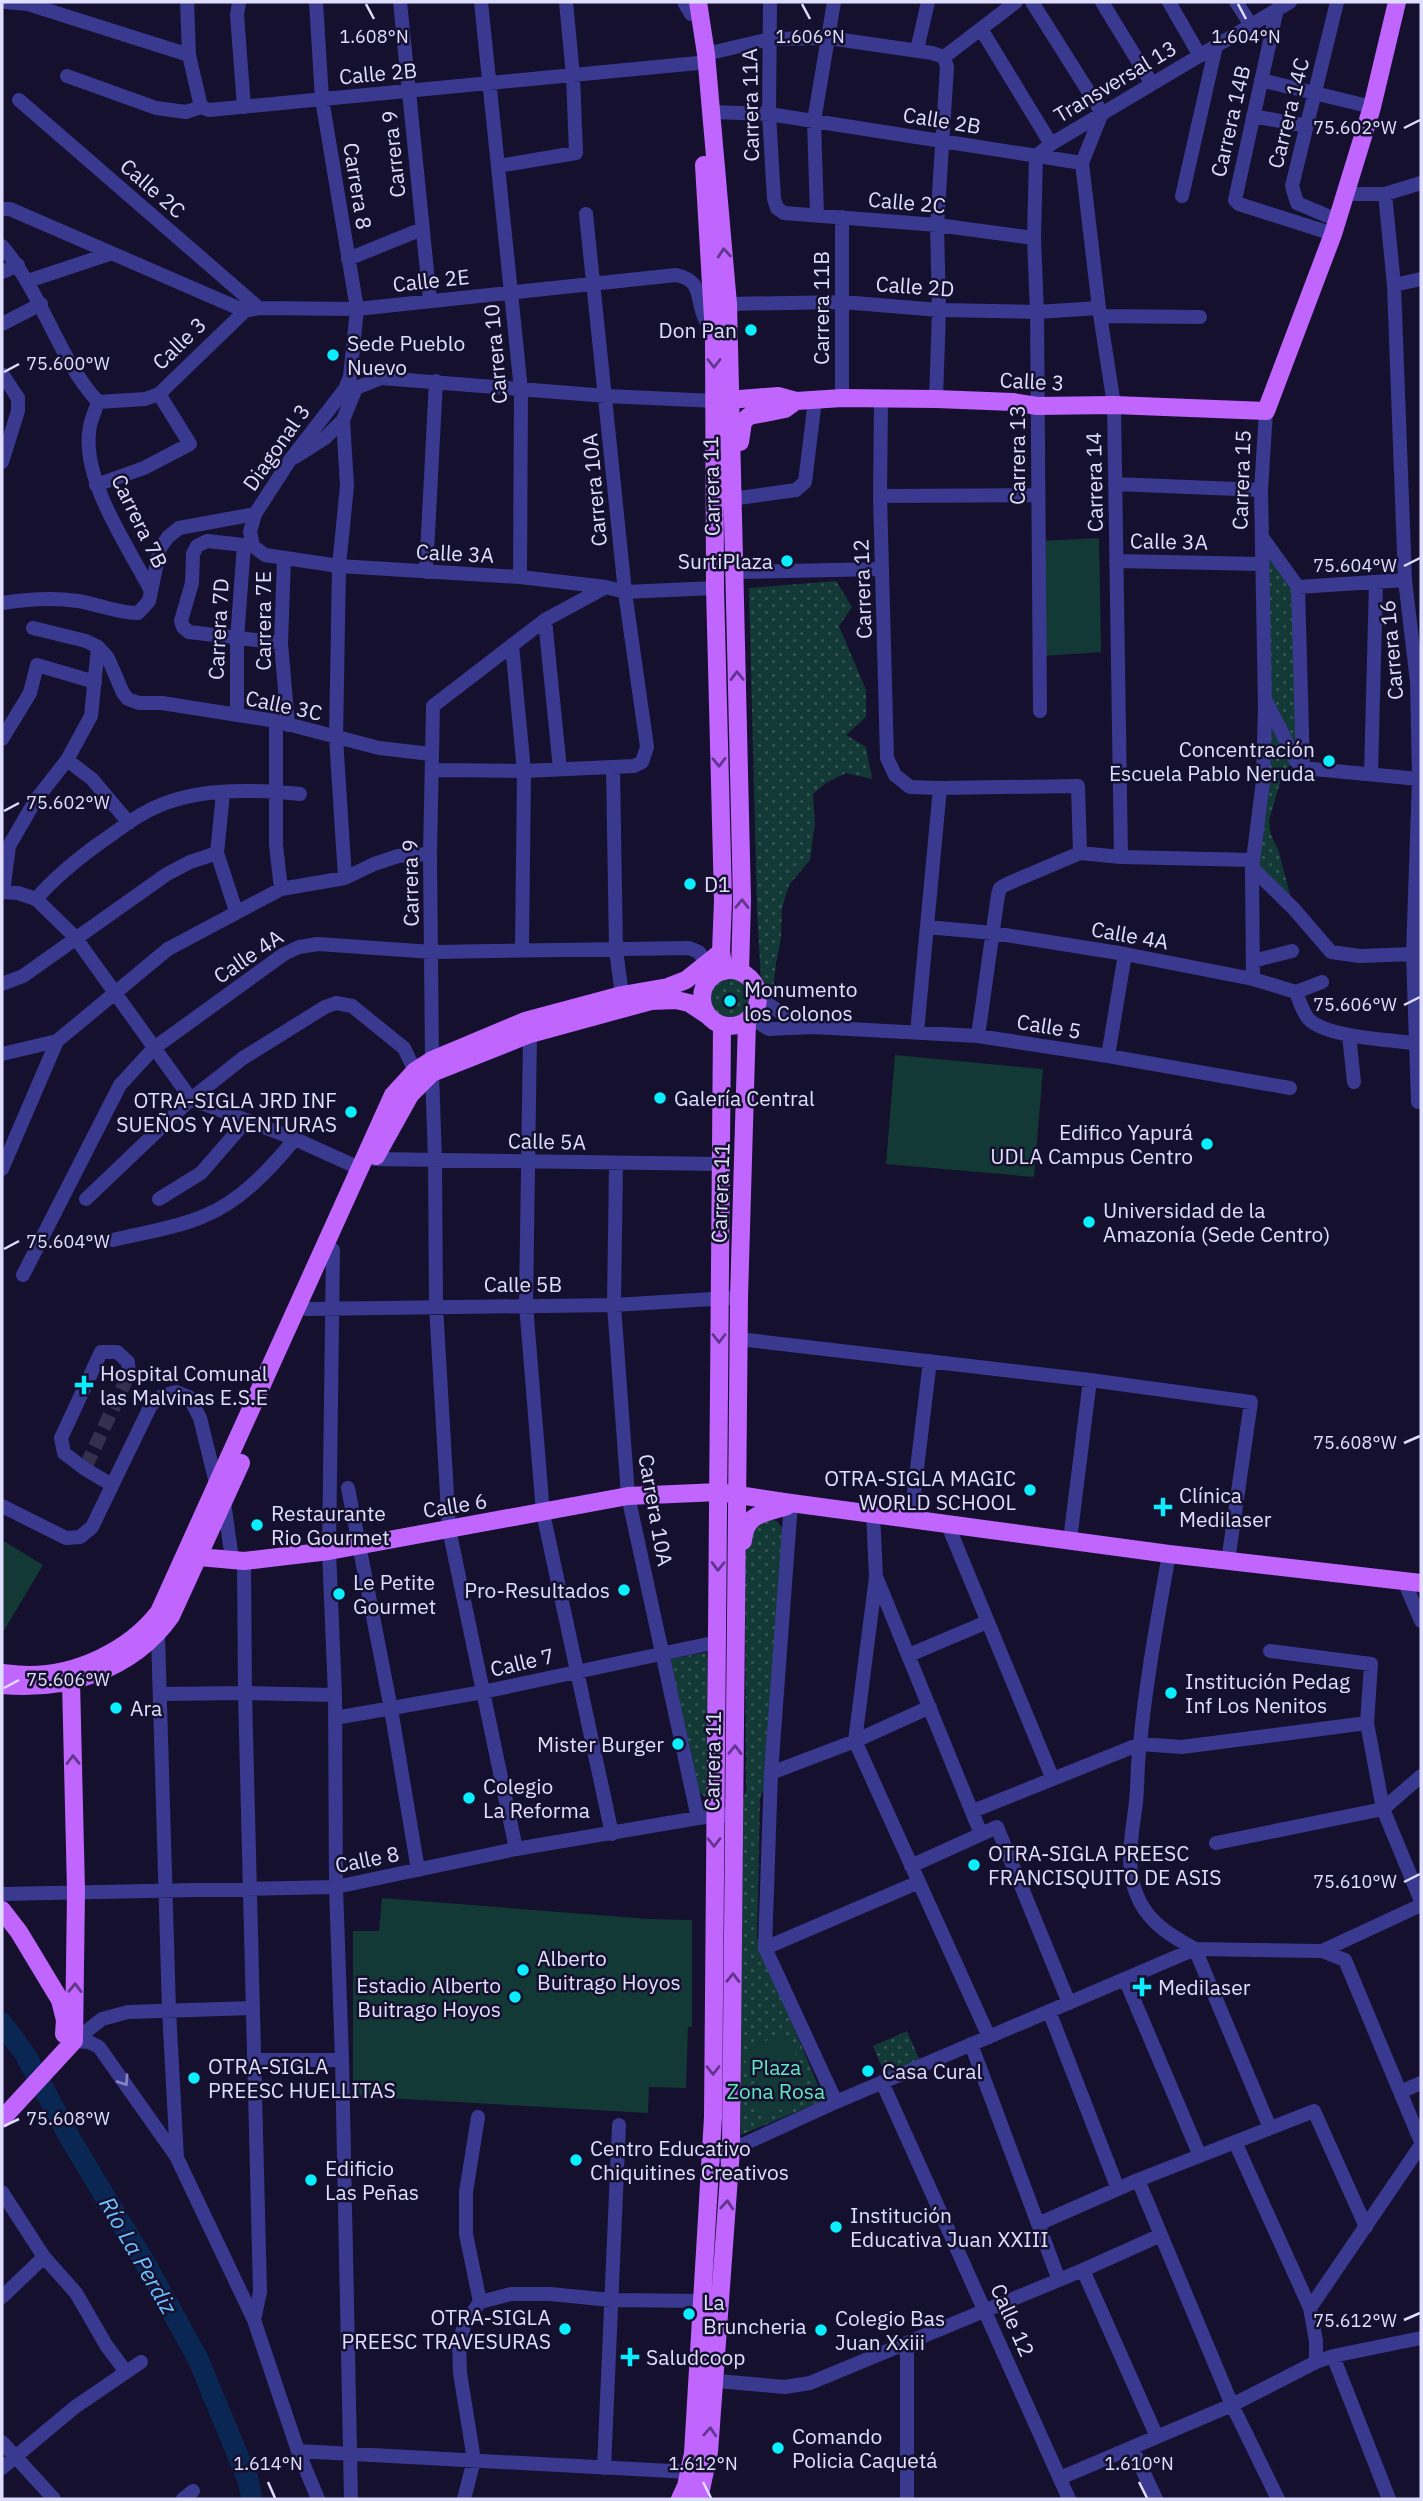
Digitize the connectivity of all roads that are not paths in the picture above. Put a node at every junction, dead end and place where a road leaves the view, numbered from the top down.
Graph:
1 (6, 2) edge
2 (187, 2) edge
3 (239, 2) edge
4 (316, 2) edge
5 (400, 2) edge
6 (481, 2) edge
7 (566, 2) edge
8 (770, 2) edge
9 (834, 2) edge
10 (928, 2) edge
11 (1016, 2) edge
12 (1032, 2) edge
13 (1102, 2) edge
14 (1169, 2) edge
15 (1236, 2) edge
16 (1337, 2) edge
17 (1397, 2) edge
18 (28, 3) edge
19 (690, 5) edge
20 (1284, 6) edge
21 (1251, 25) junction
22 (981, 29) junction
23 (829, 38) junction
24 (770, 39) junction
25 (1216, 46) junction
26 (917, 50) junction
27 (190, 55) junction
28 (1200, 55) junction
29 (702, 58) junction
30 (944, 58) junction
31 (67, 76) dead end
32 (573, 76) junction
33 (1261, 80) junction
34 (490, 84) junction
35 (1152, 84) junction
36 (408, 91) junction
37 (1316, 94) junction
38 (322, 99) junction
39 (19, 100) dead end
40 (201, 107) junction
41 (244, 107) junction
42 (1372, 107) junction
43 (711, 112) junction
44 (1102, 113) junction
45 (769, 114) junction
46 (1253, 116) junction
47 (814, 121) junction
48 (1307, 126) junction
49 (943, 141) junction
50 (1051, 144) junction
51 (1036, 156) junction
52 (1082, 163) junction
53 (498, 166) junction
54 (1421, 183) edge
55 (1345, 194) junction
56 (1385, 194) junction
57 (1182, 196) dead end
58 (777, 208) joint
59 (2, 209) edge
60 (586, 214) dead end
61 (817, 215) junction
62 (842, 217) junction
63 (937, 225) junction
64 (1335, 227) junction
65 (422, 229) junction
66 (1034, 238) junction
67 (2, 246) edge
68 (109, 254) junction
69 (348, 259) junction
70 (18, 265) junction
71 (2, 272) edge
72 (1421, 279) edge
73 (28, 281) junction
74 (595, 284) junction
75 (1394, 285) junction
76 (511, 293) junction
77 (429, 302) junction
78 (842, 302) junction
79 (728, 303) junction
80 (41, 304) junction
81 (252, 309) junction
82 (357, 309) junction
83 (939, 310) junction
84 (1037, 312) junction
85 (1100, 312) junction
86 (1200, 317) dead end
87 (2, 324) edge
88 (722, 335) junction
89 (2, 374) edge
90 (436, 381) junction
91 (353, 382) junction
92 (521, 390) junction
93 (159, 394) junction
94 (607, 396) junction
95 (842, 398) junction
96 (936, 399) junction
97 (815, 400) junction
98 (881, 400) junction
99 (723, 401) junction
100 (796, 401) junction
101 (98, 402) junction
102 (1114, 405) junction
103 (1037, 406) junction
104 (1266, 411) junction
105 (342, 420) junction
106 (733, 454) junction
107 (290, 460) junction
108 (2, 462) edge
109 (1115, 484) junction
110 (96, 485) junction
111 (1261, 490) junction
112 (1038, 495) junction
113 (880, 496) junction
114 (725, 500) junction
115 (255, 514) junction
116 (1262, 537) junction
117 (248, 545) junction
118 (284, 559) junction
119 (1116, 561) junction
120 (1262, 564) junction
121 (340, 566) junction
122 (881, 569) junction
123 (426, 572) junction
124 (734, 572) junction
125 (520, 578) junction
126 (1405, 580) junction
127 (1376, 582) junction
128 (606, 587) junction
129 (1298, 587) junction
130 (715, 588) junction
131 (151, 591) junction
132 (625, 592) junction
133 (2, 603) edge
134 (545, 620) junction
135 (33, 628) dead end
136 (237, 639) junction
137 (281, 643) junction
138 (512, 645) junction
139 (98, 647) junction
140 (95, 682) junction
141 (1265, 697) junction
142 (1040, 711) dead end
143 (237, 716) junction
144 (282, 723) junction
145 (336, 738) junction
146 (2, 739) edge
147 (431, 754) junction
148 (67, 760) junction
149 (613, 767) junction
150 (1303, 768) junction
151 (560, 769) junction
152 (433, 770) junction
153 (524, 771) junction
154 (1371, 774) junction
155 (1419, 779) junction
156 (940, 788) junction
157 (275, 791) junction
158 (223, 793) junction
159 (300, 794) dead end
160 (129, 823) junction
161 (217, 853) junction
162 (1080, 853) junction
163 (430, 854) junction
164 (1121, 857) junction
165 (1252, 864) junction
166 (345, 878) junction
167 (281, 888) junction
168 (2, 892) edge
169 (36, 899) junction
170 (236, 911) junction
171 (927, 927) junction
172 (993, 933) junction
173 (75, 937) junction
174 (522, 949) junction
175 (616, 950) junction
176 (1292, 951) dead end
177 (432, 952) junction
178 (1125, 954) junction
179 (1417, 955) edge
180 (1253, 961) junction
181 (721, 971) junction
182 (1253, 979) junction
183 (1322, 982) dead end
184 (2, 984) edge
185 (1296, 992) junction
186 (114, 993) junction
187 (622, 995) junction
188 (758, 998) junction
189 (748, 1019) junction
190 (714, 1020) junction
191 (800, 1027) junction
192 (917, 1032) junction
193 (530, 1034) junction
194 (1349, 1035) junction
195 (978, 1036) junction
196 (57, 1041) junction
197 (1414, 1043) junction
198 (154, 1048) junction
199 (2, 1054) edge
200 (1108, 1056) junction
201 (426, 1068) junction
202 (1354, 1082) dead end
203 (1290, 1088) dead end
204 (1419, 1092) edge
205 (191, 1099) junction
206 (247, 1120) junction
207 (295, 1139) junction
208 (435, 1160) junction
209 (527, 1162) junction
210 (616, 1163) junction
211 (366, 1164) junction
212 (721, 1164) junction
213 (2, 1169) edge
214 (86, 1199) dead end
215 (159, 1199) dead end
216 (113, 1240) dead end
217 (333, 1250) junction
218 (23, 1275) dead end
219 (739, 1298) junction
220 (719, 1299) junction
221 (526, 1305) junction
222 (614, 1305) junction
223 (436, 1306) junction
224 (331, 1307) junction
225 (307, 1309) junction
226 (739, 1339) junction
227 (930, 1362) junction
228 (129, 1374) dead end
229 (1090, 1380) junction
230 (112, 1485) junction
231 (348, 1488) dead end
232 (728, 1493) junction
233 (220, 1494) junction
234 (628, 1496) junction
235 (791, 1503) junction
236 (2, 1506) edge
237 (543, 1513) junction
238 (873, 1513) junction
239 (911, 1518) junction
240 (947, 1523) junction
241 (449, 1529) junction
242 (1070, 1540) junction
243 (358, 1544) junction
244 (737, 1544) junction
245 (329, 1551) junction
246 (1169, 1554) junction
247 (199, 1557) junction
248 (238, 1560) junction
249 (1228, 1561) junction
250 (876, 1577) junction
251 (1413, 1582) edge
252 (1421, 1620) edge
253 (987, 1622) junction
254 (158, 1635) junction
255 (717, 1642) junction
256 (1270, 1651) dead end
257 (663, 1652) junction
258 (909, 1654) junction
259 (577, 1671) junction
260 (2, 1673) edge
261 (71, 1681) junction
262 (2, 1685) edge
263 (483, 1692) junction
264 (245, 1693) junction
265 (160, 1694) junction
266 (335, 1695) junction
267 (930, 1707) junction
268 (391, 1709) junction
269 (335, 1718) junction
270 (1367, 1723) junction
271 (855, 1741) junction
272 (1140, 1744) junction
273 (771, 1773) junction
274 (1421, 1776) edge
275 (1052, 1777) junction
276 (1383, 1809) junction
277 (973, 1811) junction
278 (734, 1815) junction
279 (706, 1817) junction
280 (612, 1834) junction
281 (981, 1834) junction
282 (1216, 1843) dead end
283 (516, 1849) junction
284 (911, 1866) junction
285 (418, 1870) junction
286 (919, 1882) junction
287 (336, 1887) junction
288 (251, 1890) junction
289 (76, 1891) junction
290 (165, 1891) junction
291 (2, 1894) edge
292 (1421, 1903) edge
293 (2, 1910) edge
294 (765, 1948) junction
295 (1195, 1949) junction
296 (1322, 1951) junction
297 (1125, 1979) junction
298 (1069, 2003) junction
299 (253, 2008) junction
300 (169, 2010) junction
301 (1049, 2011) junction
302 (989, 2037) junction
303 (971, 2044) junction
304 (66, 2049) junction
305 (256, 2060) junction
306 (342, 2060) junction
307 (882, 2082) junction
308 (1421, 2083) edge
309 (1400, 2092) junction
310 (836, 2102) junction
311 (478, 2117) dead end
312 (2, 2119) edge
313 (619, 2125) dead end
314 (1270, 2129) junction
315 (1235, 2142) junction
316 (1421, 2143) edge
317 (731, 2149) junction
318 (1200, 2156) junction
319 (177, 2158) junction
320 (711, 2159) junction
321 (1138, 2180) junction
322 (1118, 2189) junction
323 (2, 2192) edge
324 (1038, 2224) junction
325 (1366, 2227) junction
326 (1161, 2235) junction
327 (44, 2257) junction
328 (1083, 2270) junction
329 (1059, 2280) junction
330 (2, 2297) edge
331 (611, 2300) junction
332 (703, 2301) junction
333 (480, 2302) junction
334 (1310, 2308) junction
335 (985, 2309) junction
336 (254, 2320) junction
337 (1421, 2339) edge
338 (907, 2344) junction
339 (1333, 2356) junction
340 (141, 2362) dead end
341 (1316, 2362) junction
342 (126, 2372) junction
343 (706, 2380) junction
344 (1232, 2405) junction
345 (1157, 2437) junction
346 (2, 2442) edge
347 (1132, 2448) junction
348 (298, 2451) junction
349 (352, 2453) junction
350 (15, 2456) junction
351 (474, 2460) junction
352 (2, 2468) edge
353 (604, 2468) junction
354 (689, 2472) junction
355 (1060, 2478) junction
356 (54, 2499) edge
357 (318, 2499) edge
358 (351, 2499) edge
359 (464, 2499) edge
360 (680, 2499) edge
361 (699, 2499) edge
362 (907, 2499) edge
363 (1069, 2499) edge
364 (1156, 2499) edge
365 (1279, 2499) edge
366 (1389, 2499) edge

1 - 18 street
2 - 27 street
3 - 41 street
4 - 38 street, Carrera 8
5 - 36 street, Carrera 9
6 - 34 street, Carrera 10
7 - 32 street
8 - 24 street, Carrera 11A
9 - 23 street
10 - 26 street
11 - 22 street
12 - 44 street
13 - 35 street
14 - 28 street
15 - 21 street
16 - 37 street, Carrera 14C
17 - 42 main road, Carrera 15
18 - 27 street
19 - 29 main road, Carrera 11
20 - 21 street, Transversal 13
20 - 33 street, Carrera 14B
21 - 25 street, Transversal 13
22 - 30 street
22 - 50 street
23 - 24 street, Calle 2B
23 - 26 street, Calle 2B
23 - 47 street
24 - 29 street, Calle 2B
24 - 45 street, Carrera 11A
25 - 28 street, Transversal 13
25 - 57 street
26 - 30 street, Calle 2B
27 - 40 street
28 - 35 street, Transversal 13
29 - 32 street, Calle 2B
29 - 43 main road, Carrera 11
29 - 88 main road, Carrera 11
30 - 49 street
31 - 40 street, Calle 2B
32 - 34 street, Calle 2B
32 - 53 street
33 - 37 street
33 - 46 street, Carrera 14B
34 - 36 street, Calle 2B
34 - 53 street, Carrera 10
35 - 44 street, Transversal 13
36 - 38 street, Calle 2B
36 - 65 street, Carrera 9
37 - 42 street
37 - 48 street, Carrera 14C
38 - 41 street, Calle 2B
38 - 69 street, Carrera 8
39 - 81 street, Calle 2C
40 - 41 street, Calle 2B
42 - 55 main road, Carrera 15
43 - 45 street, Calle 2B
79 -> 43 main road, Carrera 11
44 - 50 street, Transversal 13
44 - 52 street, Carrera 14
45 - 47 street, Calle 2B
45 - 58 street, Carrera 11A
46 - 48 street
46 - 64 street, Carrera 14B
47 - 49 street, Calle 2B
47 - 61 street
48 - 64 street, Carrera 14C
49 - 51 street, Calle 2B
49 - 63 street
50 - 51 street, Transversal 13
51 - 52 street, Calle 2B
51 - 66 street, Carrera 13
52 - 85 street, Carrera 14
53 - 76 street, Carrera 10
54 - 56 street
55 - 56 street
55 - 64 main road, Carrera 15
56 - 75 street, Carrera 16
58 - 61 street, Calle 2C
59 - 68 street, Calle 2E
60 - 74 street, Carrera 10A
61 - 62 street, Calle 2C
62 - 63 street, Calle 2C
62 - 78 street, Carrera 11B
63 - 66 street, Calle 2C
63 - 83 street
64 - 104 main road, Carrera 15
65 - 69 street
65 - 77 street, Carrera 9
66 - 84 street, Carrera 13
67 - 70 street
68 - 73 street
68 - 81 street, Calle 2E
69 - 82 street, Carrera 8
70 - 71 street
70 - 73 street
72 - 75 street
73 - 80 street
74 - 76 street, Calle 2E
74 - 88 street, Calle 2E
74 - 94 street, Carrera 10A
75 - 126 street, Carrera 16
76 - 77 street, Calle 2E
76 - 92 street, Carrera 10
77 - 82 street, Calle 2E
78 - 79 street, Calle 2D
78 - 83 street, Calle 2D
78 - 95 street, Carrera 11B
79 - 88 main road, Carrera 11
80 - 87 street
80 - 101 street
81 - 82 street, Calle 2E
81 - 93 street, Calle 3
82 - 91 street, Carrera 8
83 - 84 street, Calle 2D
83 - 96 street
84 - 85 street, Calle 2D
84 - 103 street, Carrera 13
85 - 86 street, Calle 2D
85 - 102 street, Carrera 14
88 - 99 main road, Carrera 11
89 - 108 street
90 - 91 street, Calle 3
90 - 92 street, Calle 3
90 - 123 street
91 - 105 street, Carrera 8
91 - 107 street, Diagonal 3
92 - 94 street, Calle 3
92 - 125 street, Carrera 10
93 - 101 street, Calle 3
93 - 110 street
94 - 99 street, Calle 3
94 - 132 street, Carrera 10A
95 - 97 main road, Calle 3
95 - 98 main road, Calle 3
96 - 98 main road, Calle 3
96 - 103 main road, Calle 3
97 - 100 main road, Calle 3
97 - 114 street
98 - 113 street, Carrera 12
99 - 100 main road, Calle 3
99 - 106 main road, Carrera 11
99 - 114 main road, Carrera 11
100 - 106 main road, Calle 3
101 - 110 street, Carrera 7B
102 - 103 main road, Calle 3
102 - 104 main road, Calle 3
102 - 109 street, Carrera 14
103 - 112 street, Carrera 13
104 - 111 street, Carrera 15
105 - 107 street
105 - 121 street, Carrera 8
106 - 114 main road, Carrera 11
107 - 115 street, Diagonal 3
109 - 111 street
109 - 119 street, Carrera 14
110 - 131 street, Carrera 7B
111 - 116 street, Carrera 15
112 - 113 street
112 - 142 street, Carrera 13
113 - 122 street, Carrera 12
114 - 124 main road, Carrera 11
114 - 130 main road, Carrera 11
115 - 117 street, Diagonal 3
115 - 131 street
116 - 120 street, Carrera 15
116 - 129 street
117 - 118 street, Calle 3A
117 - 136 street, Carrera 7D
117 - 136 street, Calle 3A
118 - 121 street, Calle 3A
118 - 137 street, Carrera 7E
119 - 120 street, Calle 3A
119 - 164 street, Carrera 14
120 - 141 street, Carrera 15
121 - 123 street, Calle 3A
121 - 145 street, Carrera 8
122 - 124 street
122 - 156 street, Carrera 12
123 - 125 street, Calle 3A
181 -> 124 main road, Carrera 11
125 - 128 street, Calle 3A
126 - 127 street
126 - 155 street, Carrera 16
127 - 129 street
127 - 154 street
128 - 132 street, Calle 3A
128 - 134 street
129 - 150 street
130 - 132 street, Calle 3A
130 -> 181 main road, Carrera 11
131 - 133 street
132 - 149 street, Carrera 10A
134 - 138 street
134 - 151 street
135 - 139 street
136 - 137 street
136 - 143 street, Carrera 7D
137 - 144 street, Carrera 7E
138 - 147 street, Carrera 9
138 - 153 street
139 - 140 street
139 - 143 street, Calle 3C
140 - 146 street
140 - 148 street
141 - 150 street
141 - 165 street, Carrera 15
143 - 144 street, Calle 3C
144 - 145 street, Calle 3C
144 - 157 street, Carrera 7E
145 - 147 street, Calle 3C
145 - 166 street, Carrera 8
147 - 152 street, Carrera 9
148 - 160 street
148 - 168 street
149 - 151 street
149 - 175 street
150 - 154 street
151 - 153 street
152 - 153 street
152 - 163 street, Carrera 9
153 - 174 street
154 - 155 street
155 - 179 street, Carrera 16
156 - 162 street
156 - 171 street
157 - 158 street
157 - 159 street
157 - 167 street, Carrera 7E
158 - 160 street
158 - 161 street
160 - 169 street
161 - 170 street
161 - 173 street
162 - 164 street
162 - 172 street
163 - 166 street
163 - 177 street, Carrera 9
164 - 165 street
165 - 179 street
165 - 180 street, Carrera 15
166 - 167 street
167 - 170 street
168 - 169 street
169 - 173 street
170 - 186 street
171 - 172 street, Calle 4A
171 - 192 street
172 - 178 street, Calle 4A
172 - 195 street
173 - 184 street
173 - 186 street
174 - 175 street, Calle 4A
174 - 177 street, Calle 4A
175 - 181 street, Calle 4A
175 - 187 street
176 - 180 street
177 - 198 street, Calle 4A
177 - 201 street, Carrera 9
178 - 182 street, Calle 4A
178 - 200 street
179 - 197 street, Carrera 16
180 - 182 street, Carrera 15
181 - 187 main road
181 - 188 main road
181 - 190 main road
182 - 185 street, Calle 4A
183 - 185 street
185 - 194 street
186 - 196 street
186 - 198 street
187 - 201 main road
188 - 189 main road
188 - 191 street
189 - 190 main road
189 - 191 street, Calle 5
189 - 219 main road, Carrera 11
190 - 193 main road
190 - 212 main road, Carrera 11
191 - 192 street, Calle 5
192 - 195 street, Calle 5
193 - 201 main road
193 - 209 street
194 - 197 street
194 - 202 street
195 - 200 street, Calle 5
196 - 199 street
196 - 213 street
197 - 204 street, Carrera 16
198 - 205 street
198 - 218 street, Calle 4A
200 - 203 street, Calle 5
201 - 205 street
201 - 208 street, Carrera 9
201 - 211 main road
205 - 206 street
205 - 214 street
206 - 207 street
206 - 215 street
207 - 211 street
207 - 216 street
208 - 209 street, Calle 5A
208 - 211 street, Calle 5A
208 - 223 street, Carrera 9
209 - 210 street, Calle 5A
209 - 221 street
210 - 212 street, Calle 5A
210 - 222 street, Carrera 10A
211 - 217 main road
211 - 233 main road
212 - 220 main road, Carrera 11
217 - 224 street
217 - 225 main road
219 - 220 street, Calle 5B
219 - 226 main road, Carrera 11
220 - 222 street, Calle 5B
220 -> 232 main road, Carrera 11
221 - 222 street, Calle 5B
221 - 223 street, Calle 5B
221 - 237 street
222 - 234 street, Carrera 10A
223 - 224 street, Calle 5B
223 - 241 street, Carrera 9
224 - 225 street, Calle 5B
224 - 245 street
225 - 233 main road
226 - 227 street
226 - 232 main road, Carrera 11
227 - 229 street
227 - 239 street
228 - 230 street
229 - 242 street
229 - 249 street
230 - 233 street
230 - 236 street
231 - 243 street
232 - 234 main road, Calle 6
232 - 235 main road, Calle 6
232 - 244 main road, Carrera 11
232 -> 255 main road, Carrera 11
233 - 247 main road
233 - 248 street
233 - 260 main road
234 - 237 main road, Calle 6
234 - 257 street, Carrera 10A
235 - 238 main road, Calle 6
235 - 244 main road
235 - 273 street
237 - 241 main road, Calle 6
237 - 259 street
238 - 239 main road, Calle 6
238 - 250 street
239 - 240 main road, Calle 6
240 - 242 main road, Calle 6
240 - 253 street
241 - 243 main road, Calle 6
241 - 263 street, Carrera 9
242 - 246 main road, Calle 6
243 - 245 main road, Calle 6
243 - 268 street
278 -> 244 main road, Carrera 11
245 - 248 main road, Calle 6
245 - 266 street
246 - 249 main road, Calle 6
246 - 272 street
247 - 248 main road, Calle 6
247 - 254 main road
248 - 264 street
249 - 251 main road, Calle 6
250 - 258 street
250 - 271 street
251 - 252 street
253 - 258 street
253 - 275 street
254 - 261 main road
254 - 265 street
255 - 257 street, Calle 7
255 - 279 main road, Carrera 11
256 - 270 street
257 - 259 street, Calle 7
257 - 279 street, Carrera 10A
258 - 267 street
259 - 263 street, Calle 7
259 - 280 street
261 - 262 main road
289 -> 261 main road
263 - 268 street, Calle 7
263 - 283 street, Carrera 9
264 - 265 street
264 - 266 street
264 - 288 street
265 - 290 street
266 - 269 street
267 - 271 street
267 - 277 street
268 - 269 street, Calle 7
268 - 285 street
269 - 287 street
270 - 272 street
270 - 276 street
271 - 273 street
271 - 284 street
272 - 275 street
272 - 295 street
273 - 294 street
274 - 276 street
275 - 277 street
276 - 282 street
276 - 292 street
277 - 281 street
278 - 279 street, Calle 8
317 -> 278 main road, Carrera 11
279 - 280 street, Calle 8
279 -> 320 main road, Carrera 11
280 - 283 street, Calle 8
281 - 284 street
281 - 298 street
283 - 285 street, Calle 8
284 - 286 street
285 - 287 street, Calle 8
286 - 294 street
286 - 302 street
287 - 288 street, Calle 8
287 - 306 street
288 - 290 street, Calle 8
288 - 299 street
289 - 290 street, Calle 8
289 - 291 street, Calle 8
304 -> 289 main road
290 - 300 street
292 - 296 street
293 - 304 main road
294 - 310 street
295 - 296 street
295 - 297 street
295 - 314 street
296 - 309 street
297 - 298 street
297 - 318 street
298 - 301 street
299 - 300 street
299 - 305 street
300 - 304 street
300 - 319 street
301 - 302 street
301 - 322 street
302 - 303 street
303 - 307 street
303 - 324 street
304 - 312 main road
304 -> 319 street
305 - 306 street
305 - 336 street
306 - 349 street
307 - 310 street
307 - 335 street, Calle 12
308 - 309 street
309 - 316 street
310 - 317 street
311 - 333 street
313 - 331 street
314 - 315 street
314 - 325 street
315 - 318 street
315 - 334 street
316 - 325 street
317 - 320 street
343 -> 317 main road, Carrera 11
318 - 321 street
319 - 336 street
320 - 332 main road, Carrera 11
321 - 322 street
321 - 326 street
322 - 324 street
323 - 327 street
324 - 329 street
325 - 334 street
326 - 328 street
326 - 344 street
327 - 330 street
327 - 342 street
328 - 329 street
328 - 345 street
329 - 335 street
331 - 332 street
331 - 333 street
331 - 353 street
332 - 343 main road, Carrera 11
333 - 351 street
334 - 341 street
335 - 338 street
335 - 355 street, Calle 12
336 - 348 street
337 - 339 street
338 - 343 street
338 - 362 street
339 - 341 street
339 - 366 street
340 - 342 street
341 - 344 street
342 - 350 street
343 - 354 main road, Carrera 11
361 -> 343 main road, Carrera 11
344 - 345 street
344 - 365 street
345 - 347 street
346 - 350 street
347 - 355 street
347 - 364 street
348 - 349 street
348 - 357 street
349 - 351 street
349 - 358 street
350 - 352 street
350 - 356 street
351 - 353 street
351 - 359 street
353 - 354 street
354 - 360 main road, Carrera 11
355 - 363 street, Calle 12

